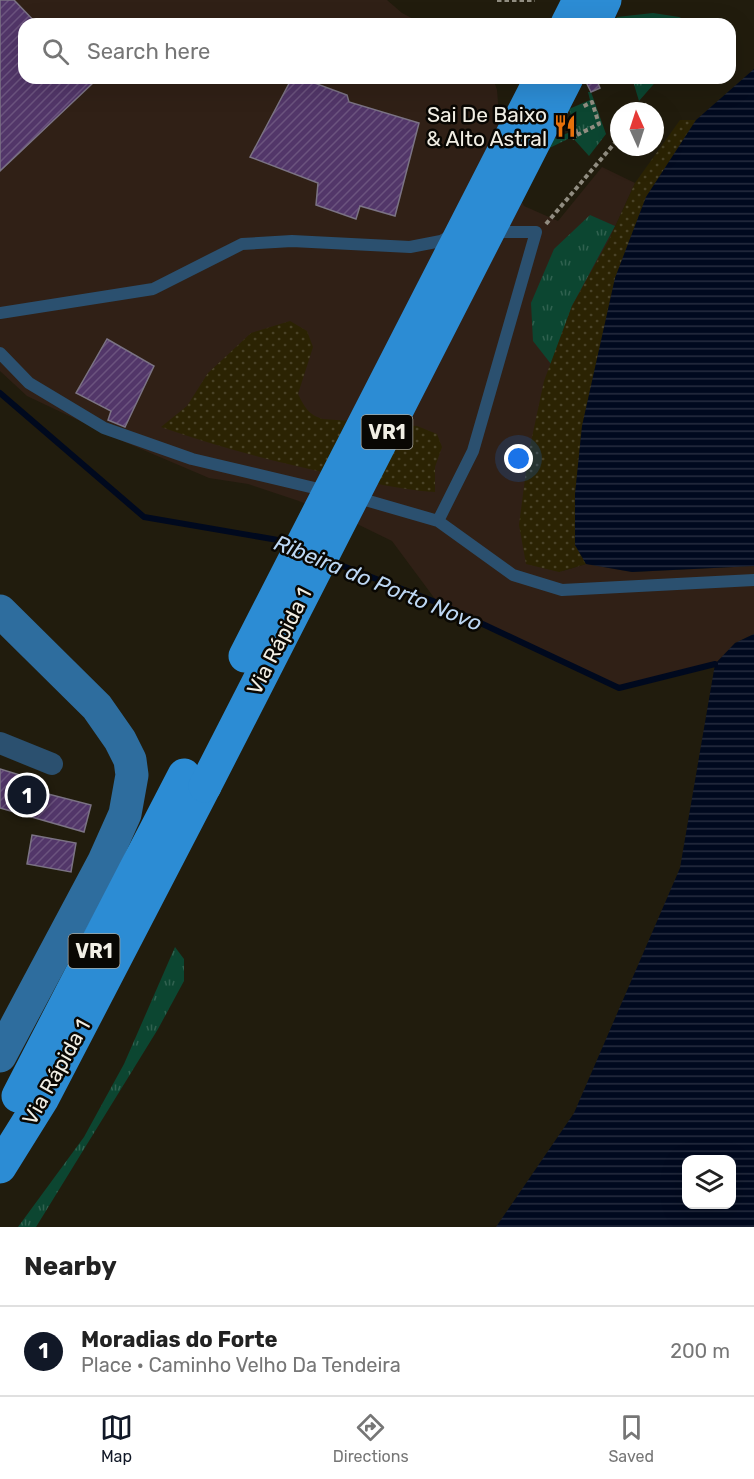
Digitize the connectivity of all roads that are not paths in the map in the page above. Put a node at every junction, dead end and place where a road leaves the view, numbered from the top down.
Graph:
1 (579, 0) edge
2 (605, 0) edge
3 (570, 18) edge
4 (597, 18) edge
5 (538, 84) edge
6 (574, 92) edge
7 (532, 171) dead end
8 (461, 231) junction
9 (0, 313) edge
10 (0, 353) edge
11 (438, 521) junction
12 (754, 580) edge
13 (0, 611) edge
14 (0, 743) edge
15 (52, 764) dead end
16 (194, 780) junction
17 (0, 1056) edge
18 (0, 1125) edge
19 (0, 1167) edge

1 - 3 highway
2 - 4 highway
5 - 16 highway, Via Rápida 1 / VR1, bridge
6 - 16 highway, Via Rápida 1 / VR1, bridge
7 - 8 lane
8 - 9 lane
8 - 11 lane
10 - 11 lane
11 - 12 lane
13 - 17 main road
14 - 15 street
16 - 18 highway, Via Rápida 1 / VR1
16 - 19 highway, Via Rápida 1 / VR1

